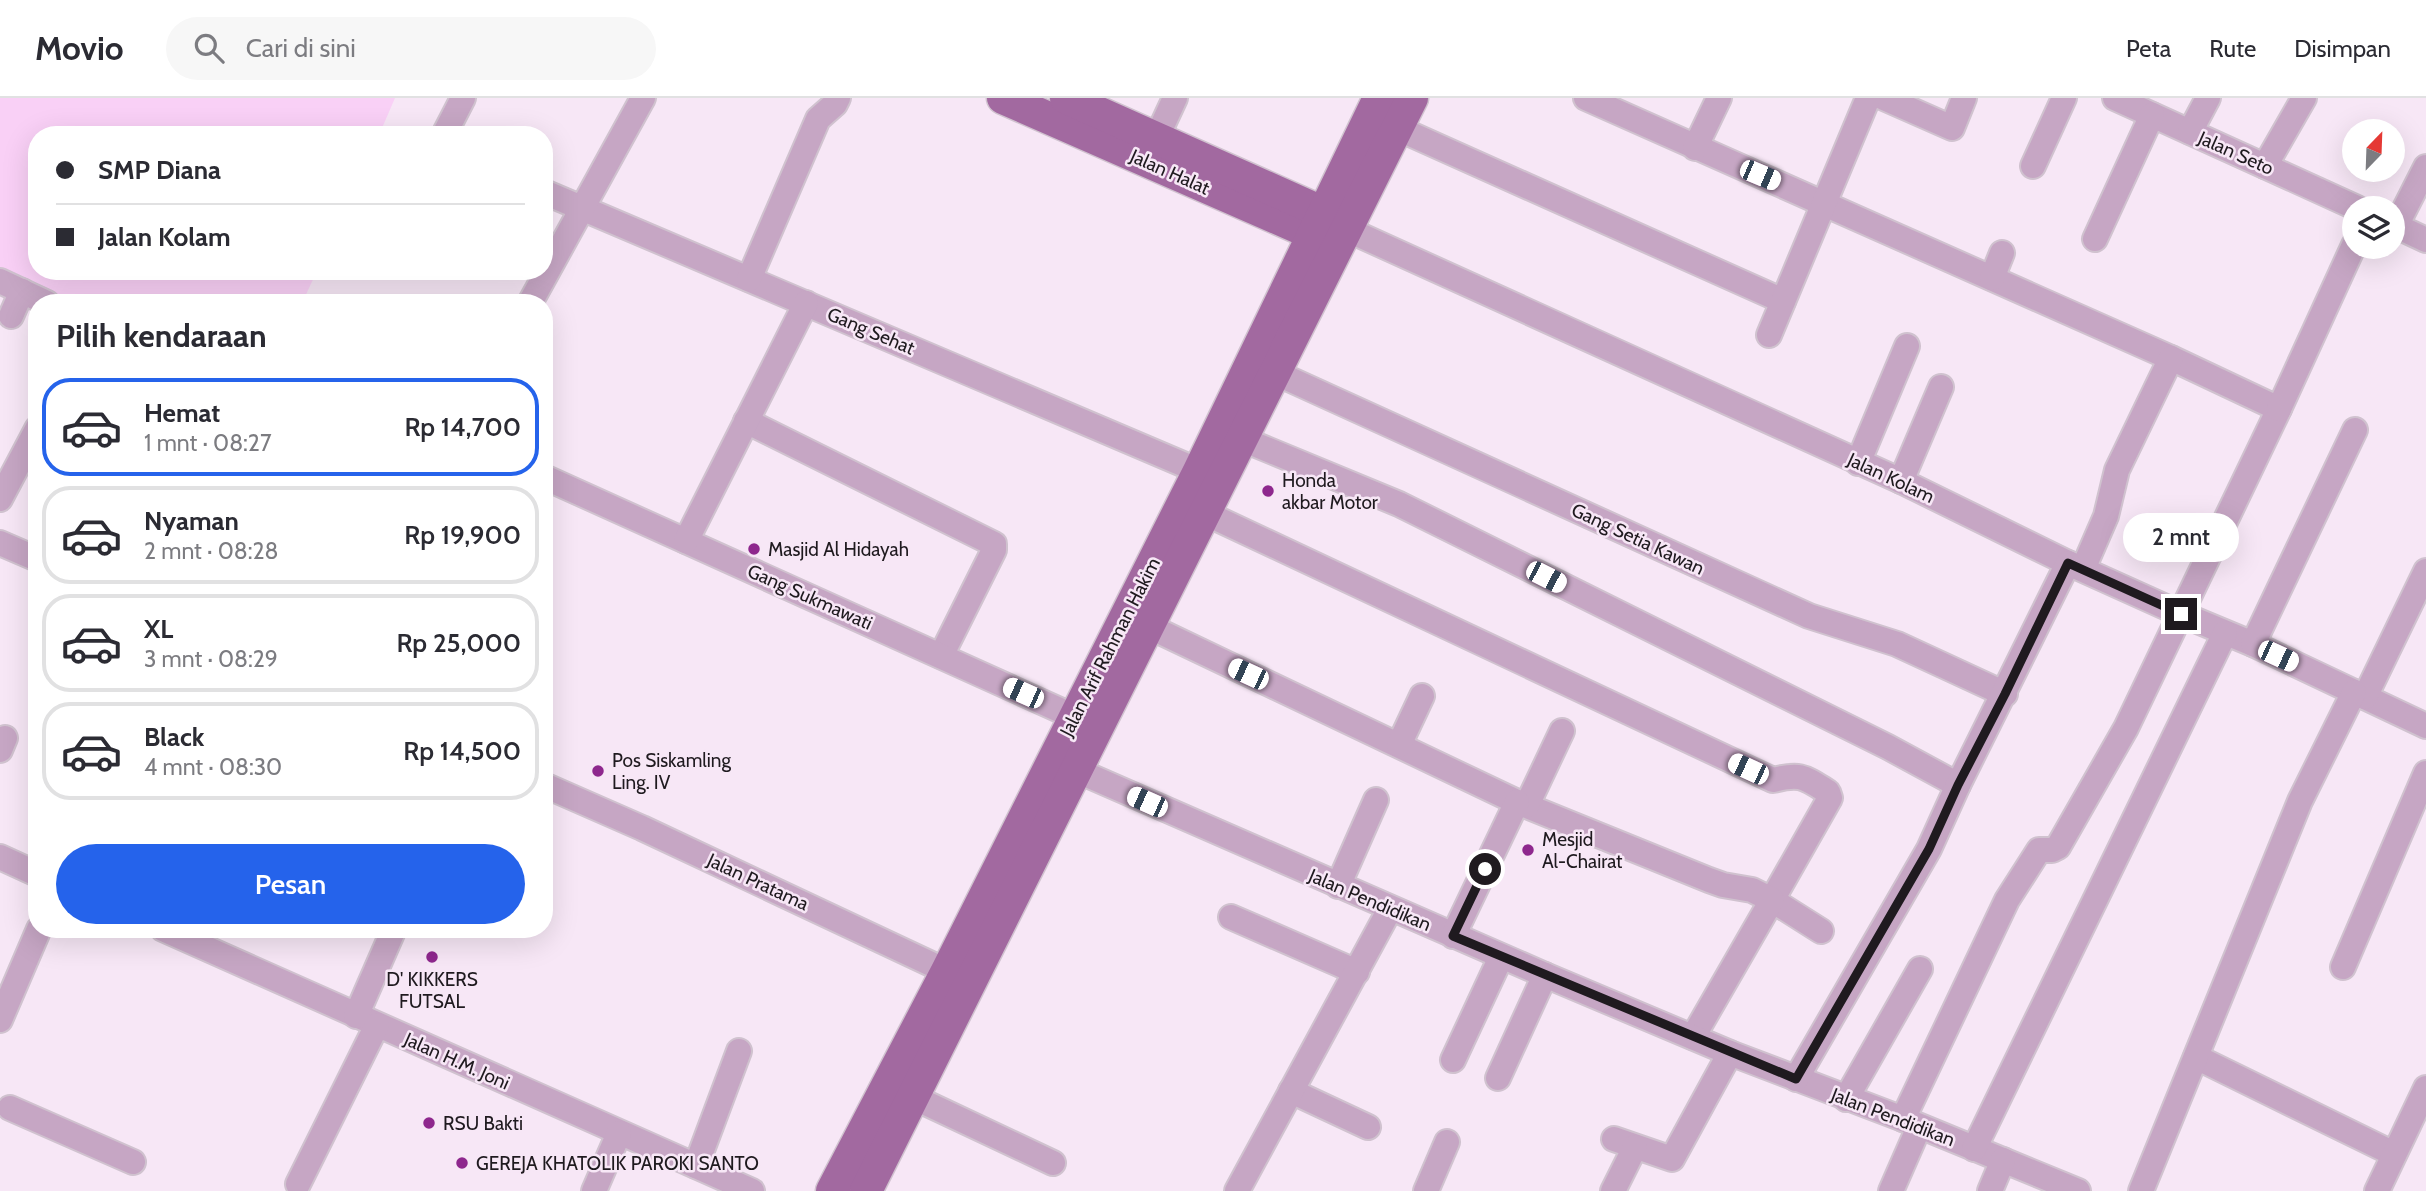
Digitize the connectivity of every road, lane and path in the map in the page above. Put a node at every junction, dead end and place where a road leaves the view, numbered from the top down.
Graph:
1 (463, 98) edge
2 (643, 98) edge
3 (838, 98) edge
4 (1003, 98) edge
5 (1066, 98) edge
6 (1174, 98) edge
7 (1378, 98) edge
8 (1412, 98) edge
9 (1586, 98) edge
10 (1720, 98) edge
11 (1868, 98) edge
12 (1884, 98) edge
13 (1964, 98) edge
14 (2064, 98) edge
15 (2115, 98) edge
16 (2208, 98) edge
17 (2304, 98) edge
18 (2152, 115) junction
19 (449, 126) edge
20 (1396, 128) junction
21 (2190, 132) junction
22 (1156, 139) junction
23 (1695, 148) junction
24 (2033, 166) dead end
25 (2265, 166) junction
26 (2426, 167) edge
27 (553, 196) edge
28 (2342, 201) edge
29 (1824, 203) junction
30 (2405, 205) edge
31 (581, 208) junction
32 (1335, 229) junction
33 (2405, 230) edge
34 (2095, 239) dead end
35 (2426, 240) edge
36 (2002, 253) dead end
37 (2348, 259) edge
38 (553, 260) edge
39 (1992, 278) junction
40 (749, 279) junction
41 (11, 286) edge
42 (28, 294) edge
43 (1783, 301) junction
44 (806, 303) junction
45 (11, 316) dead end
46 (1769, 335) dead end
47 (1907, 346) dead end
48 (2171, 358) junction
49 (1276, 373) junction
50 (1941, 387) dead end
51 (2279, 408) junction
52 (746, 421) junction
53 (2355, 430) dead end
54 (1242, 439) junction
55 (28, 446) edge
56 (1858, 463) junction
57 (1199, 471) junction
58 (553, 481) edge
59 (1900, 481) junction
60 (0, 499) edge
61 (1205, 513) junction
62 (686, 541) junction
63 (0, 543) edge
64 (28, 555) edge
65 (2076, 566) junction
66 (2426, 571) edge
67 (2181, 614) junction
68 (1148, 626) junction
69 (2225, 633) junction
70 (2253, 644) junction
71 (941, 656) junction
72 (2005, 694) junction
73 (2360, 694) junction
74 (1422, 696) dead end
75 (1075, 717) junction
76 (2426, 726) edge
77 (1562, 731) dead end
78 (1399, 745) junction
79 (1064, 765) junction
80 (2426, 773) edge
81 (1958, 785) junction
82 (553, 789) edge
83 (1377, 800) dead end
84 (1522, 803) junction
85 (0, 857) edge
86 (28, 870) edge
87 (1338, 886) junction
88 (1772, 900) junction
89 (1390, 909) junction
90 (1231, 917) dead end
91 (1821, 931) dead end
92 (1453, 936) junction
93 (35, 938) edge
94 (183, 938) edge
95 (391, 938) edge
96 (1501, 957) junction
97 (2343, 967) dead end
98 (1920, 969) dead end
99 (1357, 972) junction
100 (1545, 975) junction
101 (959, 977) junction
102 (0, 1020) edge
103 (366, 1021) junction
104 (1693, 1037) junction
105 (739, 1051) dead end
106 (1730, 1053) junction
107 (2196, 1057) junction
108 (1453, 1060) dead end
109 (1498, 1078) dead end
110 (1796, 1079) junction
111 (2426, 1088) edge
112 (1291, 1091) junction
113 (913, 1097) junction
114 (1846, 1099) junction
115 (10, 1108) dead end
116 (1911, 1123) junction
117 (1368, 1127) dead end
118 (619, 1132) junction
119 (1447, 1142) dead end
120 (1974, 1149) junction
121 (2395, 1154) junction
122 (2003, 1160) junction
123 (134, 1163) dead end
124 (1053, 1163) dead end
125 (696, 1166) junction
126 (298, 1184) dead end
127 (594, 1191) edge
128 (752, 1191) edge
129 (832, 1191) edge
130 (866, 1191) edge
131 (1237, 1191) edge
132 (1426, 1191) edge
133 (1613, 1191) edge
134 (1891, 1191) edge
135 (1990, 1191) edge
136 (2078, 1191) edge
137 (2141, 1191) edge
138 (2377, 1191) edge

1 - 19 street
2 - 31 street
3 - 40 street
4 - 32 main road, Jalan Halat
5 - 22 main road, Jalan Halat
6 - 22 street
7 - 32 main road, Jalan Arif Rahman Hakim
8 - 20 main road, Jalan Arif Rahman Hakim
9 - 23 street
10 - 23 street
11 - 29 street
12 - 13 street
14 - 24 street
15 - 18 street, Jalan Seto
16 - 21 street
17 - 25 street
18 - 21 street, Jalan Seto
18 - 34 street
20 - 32 main road, Jalan Arif Rahman Hakim
20 - 43 street
21 - 25 street, Jalan Seto
22 - 32 main road, Jalan Halat
23 - 29 street
25 - 28 street, Jalan Seto
26 - 30 street
27 - 31 street, Gang Sehat
29 - 39 street
29 - 43 street
31 - 38 street
31 - 40 street, Gang Sehat
32 - 49 main road, Jalan Arif Rahman Hakim
32 - 56 street, Jalan Kolam
32 - 57 main road, Jalan Arif Rahman Hakim
33 - 35 street
36 - 39 street
37 - 51 street
39 - 48 street
40 - 44 street, Gang Sehat
41 - 42 street
41 - 45 street
43 - 46 street
44 - 52 street
44 - 57 street, Gang Sehat
47 - 56 street
48 - 51 street
48 - 65 street
49 - 54 main road, Jalan Arif Rahman Hakim
49 - 72 street, Gang Setia Kawan
50 - 59 street
51 - 67 street
52 - 62 street
52 - 71 street
53 - 70 street
54 - 61 main road, Jalan Arif Rahman Hakim
54 - 81 street
55 - 60 street
56 - 59 street, Jalan Kolam
57 - 75 main road, Jalan Arif Rahman Hakim
58 - 62 street, Gang Sukmawati
59 - 65 street, Jalan Kolam
61 - 68 main road, Jalan Arif Rahman Hakim
61 - 88 street
62 - 71 street, Gang Sukmawati
63 - 64 street
65 - 67 street, Jalan Kolam
65 - 72 street
66 - 73 street
67 - 69 street, Jalan Kolam
67 - 116 street
68 - 78 street
68 - 79 main road, Jalan Arif Rahman Hakim
69 - 70 street, Jalan Kolam
69 - 120 street
70 - 73 street, Jalan Kolam
71 - 75 street, Gang Sukmawati
72 - 81 street
73 - 76 street, Jalan Kolam
73 - 107 street
74 - 78 street
75 - 79 main road, Jalan Arif Rahman Hakim
77 - 84 street
78 - 84 street
79 - 87 street, Jalan Pendidikan
79 - 101 main road, Jalan Arif Rahman Hakim
80 - 97 street
81 - 110 street
82 - 101 street, Jalan Pratama
83 - 87 street
84 - 88 street
84 - 92 street
85 - 86 street
87 - 89 street, Jalan Pendidikan
88 - 91 street
88 - 104 street
89 - 92 street, Jalan Pendidikan
89 - 99 street
90 - 99 street
92 - 96 street, Jalan Pendidikan
93 - 102 street
94 - 103 street, Jalan H.M. Joni
95 - 103 street
96 - 100 street, Jalan Pendidikan
96 - 108 street
98 - 114 street
99 - 112 street
100 - 104 street, Jalan Pendidikan
100 - 109 street
101 - 113 main road, Jalan Arif Rahman Hakim
101 - 129 main road, Jalan Arif Rahman Hakim
103 - 118 street, Jalan H.M. Joni
103 - 126 street
104 - 106 street, Jalan Pendidikan
105 - 125 street
106 - 110 street, Jalan Pendidikan
106 - 133 street
107 - 121 street
107 - 137 street
110 - 114 street, Jalan Pendidikan
111 - 121 street
112 - 117 street
112 - 131 street
113 - 124 street
113 - 130 main road, Jalan Arif Rahman Hakim
114 - 116 street, Jalan Pendidikan
115 - 123 street
116 - 120 street, Jalan Pendidikan
116 - 134 street
118 - 125 street, Jalan H.M. Joni
118 - 127 street
119 - 132 street
120 - 122 street, Jalan Pendidikan
121 - 138 street
122 - 135 street
122 - 136 street, Jalan Pendidikan
125 - 128 street, Jalan H.M. Joni

